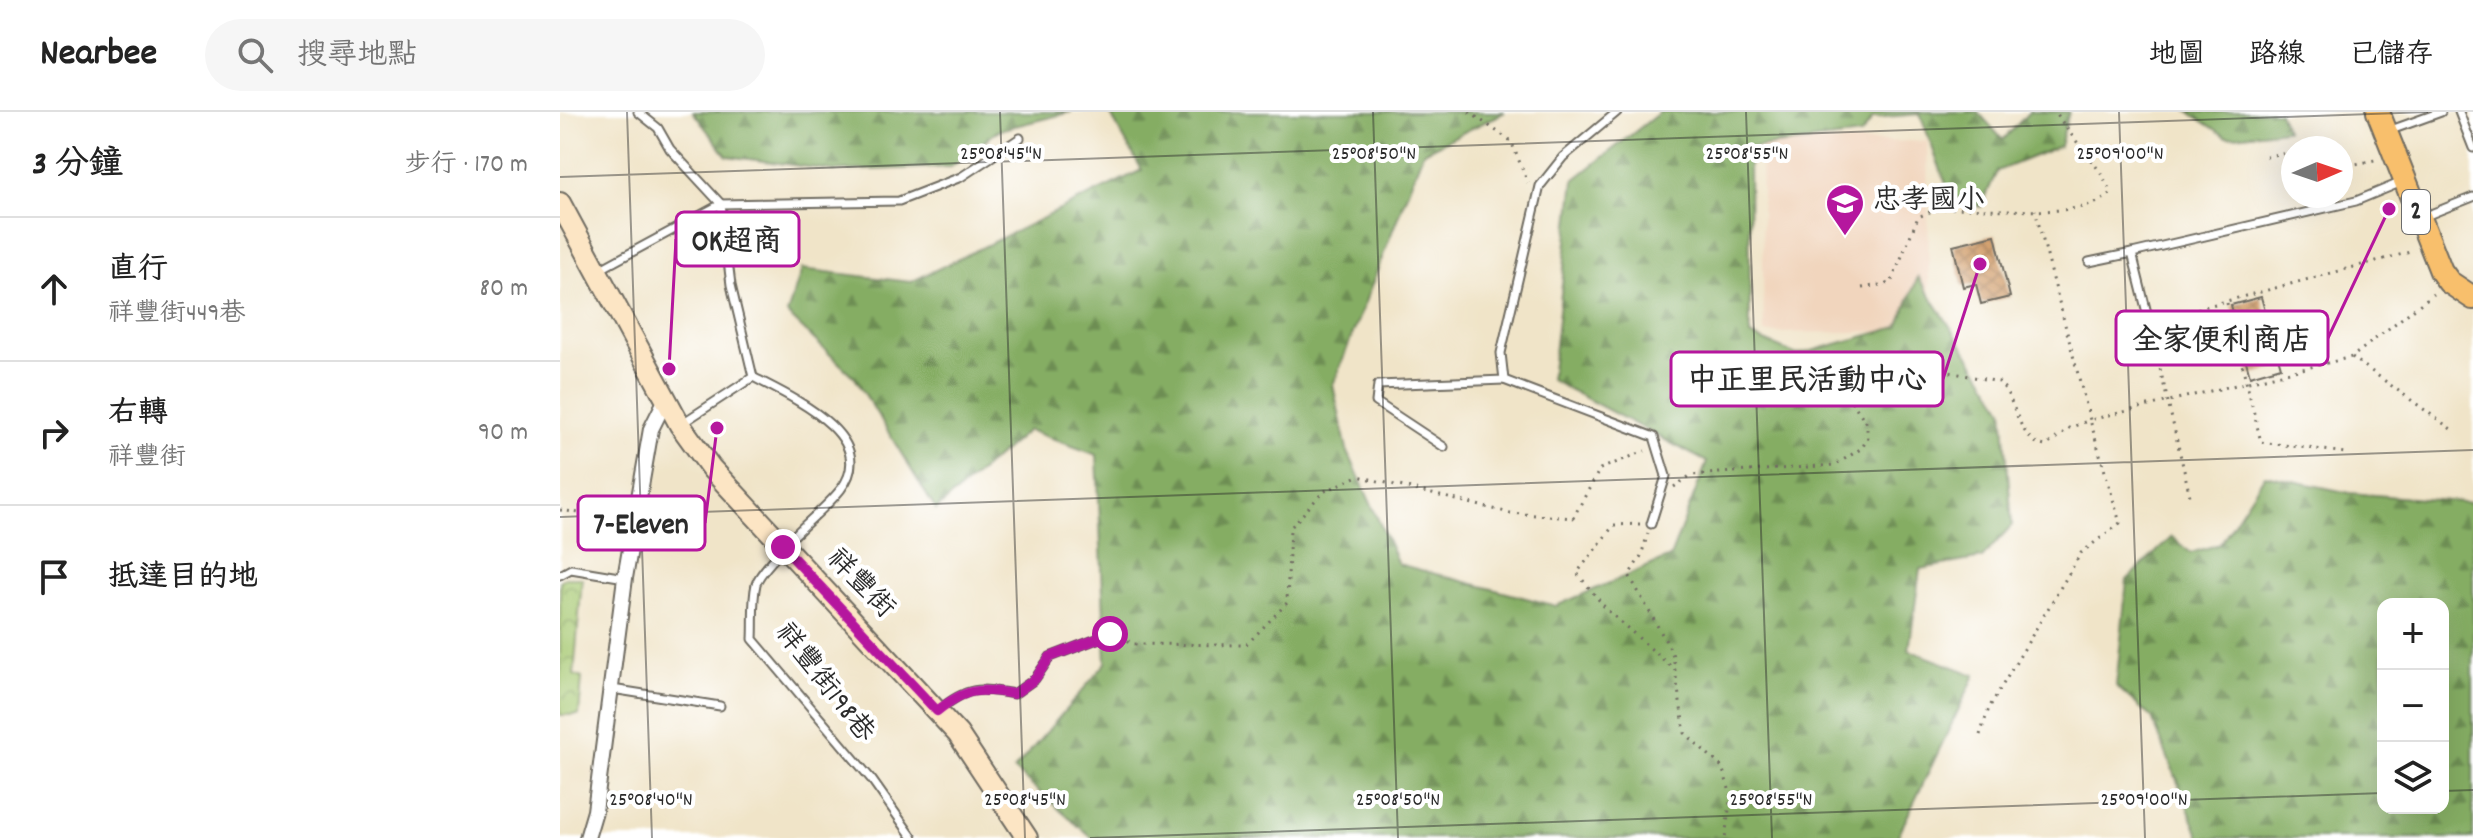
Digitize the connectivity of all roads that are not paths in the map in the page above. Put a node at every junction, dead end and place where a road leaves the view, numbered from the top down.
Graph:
1 (638, 112) edge
2 (1617, 112) edge
3 (2441, 112) edge
4 (2459, 112) edge
5 (2382, 122) edge
6 (1020, 138) dead end
7 (2473, 148) edge
8 (2404, 181) junction
9 (2473, 197) edge
10 (560, 203) edge
11 (721, 204) junction
12 (2419, 219) junction
13 (2132, 253) junction
14 (2089, 262) dead end
15 (595, 272) junction
16 (2463, 288) edge
17 (2149, 321) road end
18 (753, 377) junction
19 (1504, 380) junction
20 (666, 399) junction
21 (680, 425) junction
22 (1444, 447) dead end
23 (1651, 524) road end
24 (783, 547) junction
25 (560, 575) edge
26 (625, 578) junction
27 (1110, 634) road end
28 (610, 689) junction
29 (720, 706) dead end
30 (937, 711) junction
31 (587, 838) edge
32 (913, 838) edge
33 (1027, 838) edge

1 - 11 lane
2 - 19 lane
3 - 5 lane
4 - 7 lane
5 - 8 main road, 2
6 - 11 lane
8 - 12 main road, 2
8 - 13 lane
9 - 12 lane
10 - 15 street, 祥豐街
11 - 15 lane
11 - 18 lane
12 - 16 main road, 2
13 - 14 lane
13 - 17 lane
15 - 20 street, 祥豐街
18 - 21 lane
18 - 24 lane, 祥豐街198巷
19 - 22 lane
19 - 23 lane
20 - 21 street, 祥豐街
20 - 26 street
21 - 24 street, 祥豐街
24 - 30 street, 祥豐街
24 - 32 lane, 祥豐街198巷
25 - 26 lane
26 - 28 street
27 - 30 lane
28 - 29 lane
28 - 31 street
30 - 33 street, 祥豐街

